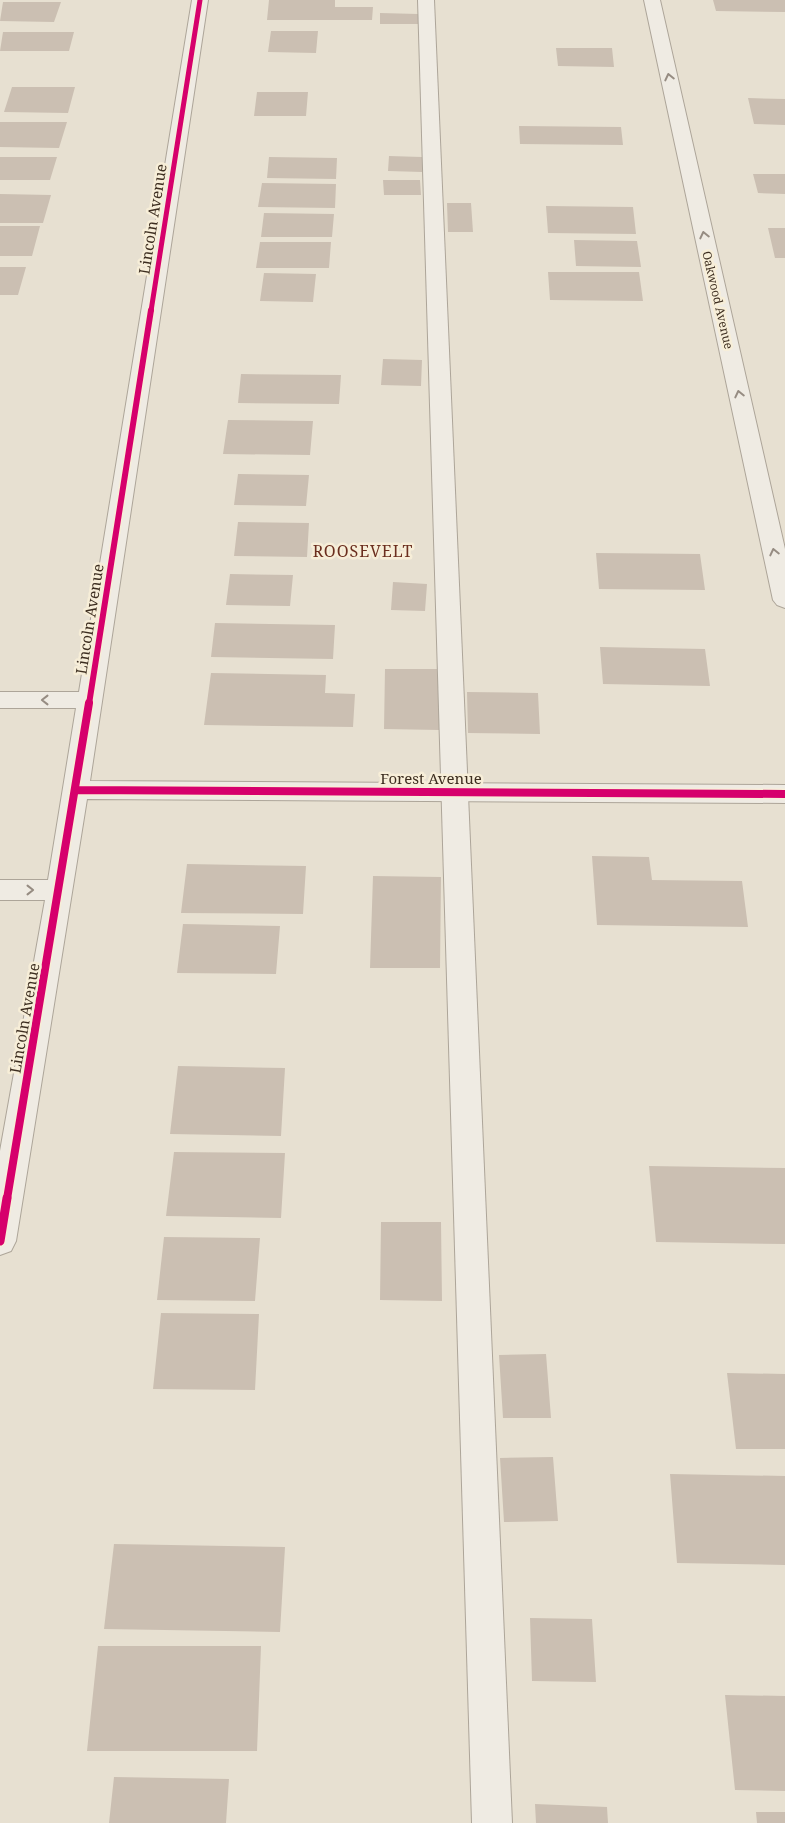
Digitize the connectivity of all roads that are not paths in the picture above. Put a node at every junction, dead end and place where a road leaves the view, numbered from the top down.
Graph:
1 (200, 0) edge
2 (426, 0) edge
3 (652, 0) edge
4 (785, 600) edge
5 (0, 700) edge
6 (90, 700) junction
7 (76, 790) junction
8 (454, 792) junction
9 (785, 794) edge
10 (0, 890) edge
11 (60, 890) junction
12 (0, 1241) edge
13 (492, 1823) edge

1 - 6 street, Lincoln Avenue
2 - 8 street
4 -> 3 street, Oakwood Avenue
6 -> 5 street
6 - 7 street, Lincoln Avenue
7 - 8 street, Forest Avenue
7 - 11 street, Lincoln Avenue
8 - 9 street, Forest Avenue
8 - 13 street
10 -> 11 street
11 - 12 street, Lincoln Avenue

